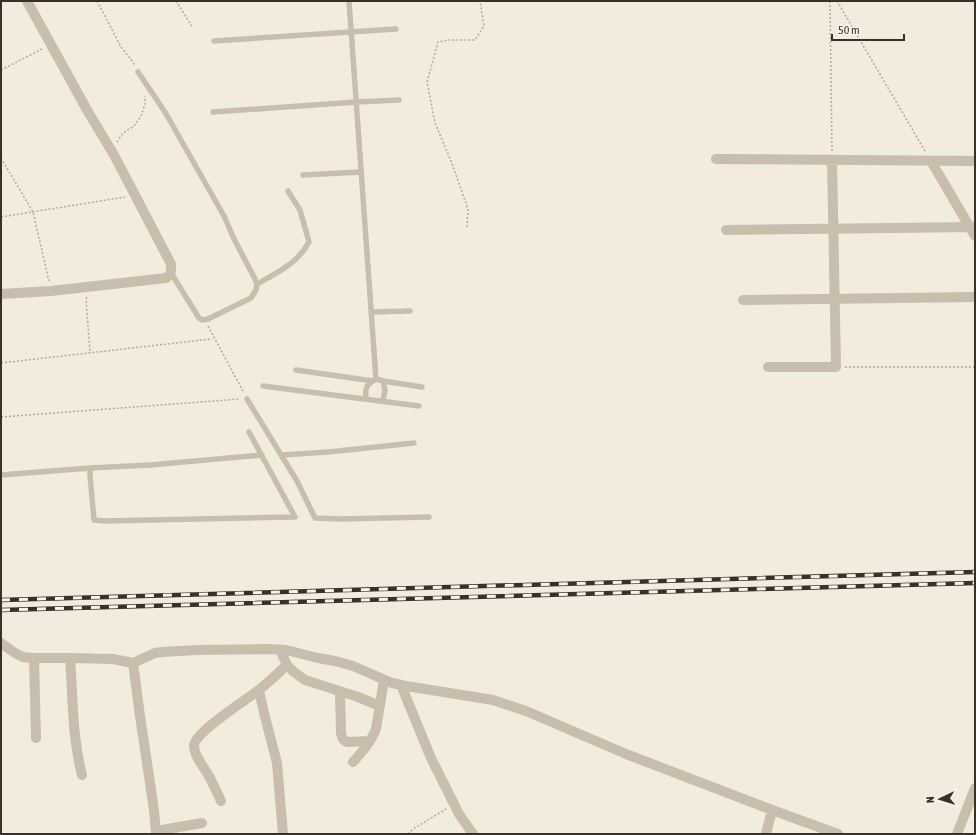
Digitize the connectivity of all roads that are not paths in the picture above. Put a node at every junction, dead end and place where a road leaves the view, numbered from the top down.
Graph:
1 (27, 1) edge
2 (349, 1) edge
3 (396, 29) dead end
4 (352, 32) junction
5 (214, 41) dead end
6 (138, 72) road end
7 (399, 100) dead end
8 (356, 102) junction
9 (213, 112) dead end
10 (716, 159) dead end
11 (832, 160) junction
12 (931, 161) junction
13 (975, 161) edge
14 (361, 172) junction
15 (303, 175) dead end
16 (288, 191) dead end
17 (834, 229) junction
18 (726, 230) dead end
19 (973, 230) edge
20 (171, 273) junction
21 (257, 284) junction
22 (1, 294) edge
23 (975, 297) edge
24 (835, 299) junction
25 (743, 300) dead end
26 (410, 311) dead end
27 (371, 312) junction
28 (768, 367) dead end
29 (296, 370) dead end
30 (374, 380) junction
31 (383, 381) junction
32 (263, 386) dead end
33 (422, 387) dead end
34 (248, 399) road end
35 (366, 399) junction
36 (383, 401) junction
37 (419, 406) dead end
38 (249, 432) dead end
39 (414, 443) dead end
40 (262, 455) junction
41 (282, 455) junction
42 (90, 468) junction
43 (1, 475) edge
44 (429, 517) dead end
45 (1, 643) edge
46 (280, 650) junction
47 (34, 658) junction
48 (70, 658) junction
49 (133, 663) junction
50 (287, 665) junction
51 (384, 680) junction
52 (401, 685) junction
53 (259, 690) junction
54 (340, 692) junction
55 (380, 706) junction
56 (36, 738) dead end
57 (370, 741) junction
58 (353, 762) dead end
59 (82, 775) dead end
60 (975, 788) edge
61 (221, 800) dead end
62 (772, 810) junction
63 (202, 823) dead end
64 (156, 832) edge
65 (283, 834) edge
66 (473, 834) edge
67 (766, 834) edge
68 (838, 834) edge
69 (957, 834) edge

1 - 20 street
2 - 4 lane
3 - 4 lane
4 - 5 lane
4 - 8 lane
6 - 21 lane
7 - 8 lane
8 - 9 lane
8 - 14 lane
10 - 11 street
11 - 12 street
11 - 17 street
12 - 13 street
12 - 19 street
14 - 15 lane
14 - 27 lane
16 - 21 lane
17 - 18 street
17 - 19 street
17 - 24 street
20 - 21 lane
20 - 22 street
23 - 24 street
24 - 25 street
24 - 28 street
26 - 27 lane
27 - 30 lane
29 - 30 lane
30 - 31 lane
30 - 35 lane
31 - 33 lane
31 - 36 lane
32 - 35 lane
34 - 41 lane
35 - 36 lane
36 - 37 lane
38 - 40 lane
39 - 41 lane
40 - 42 lane
40 - 42 lane
41 - 44 lane
42 - 43 lane
45 - 47 street
46 - 49 street
46 - 50 street
46 - 51 street
47 - 48 street
47 - 56 street
48 - 49 street
48 - 59 street
49 - 64 street
50 - 53 street
50 - 54 street
51 - 52 street
51 - 55 street
52 - 62 street
52 - 66 street
53 - 61 street
53 - 65 street
54 - 55 street
54 - 57 street
55 - 57 street
57 - 58 street
60 - 69 street
62 - 67 street
62 - 68 street
63 - 64 street

